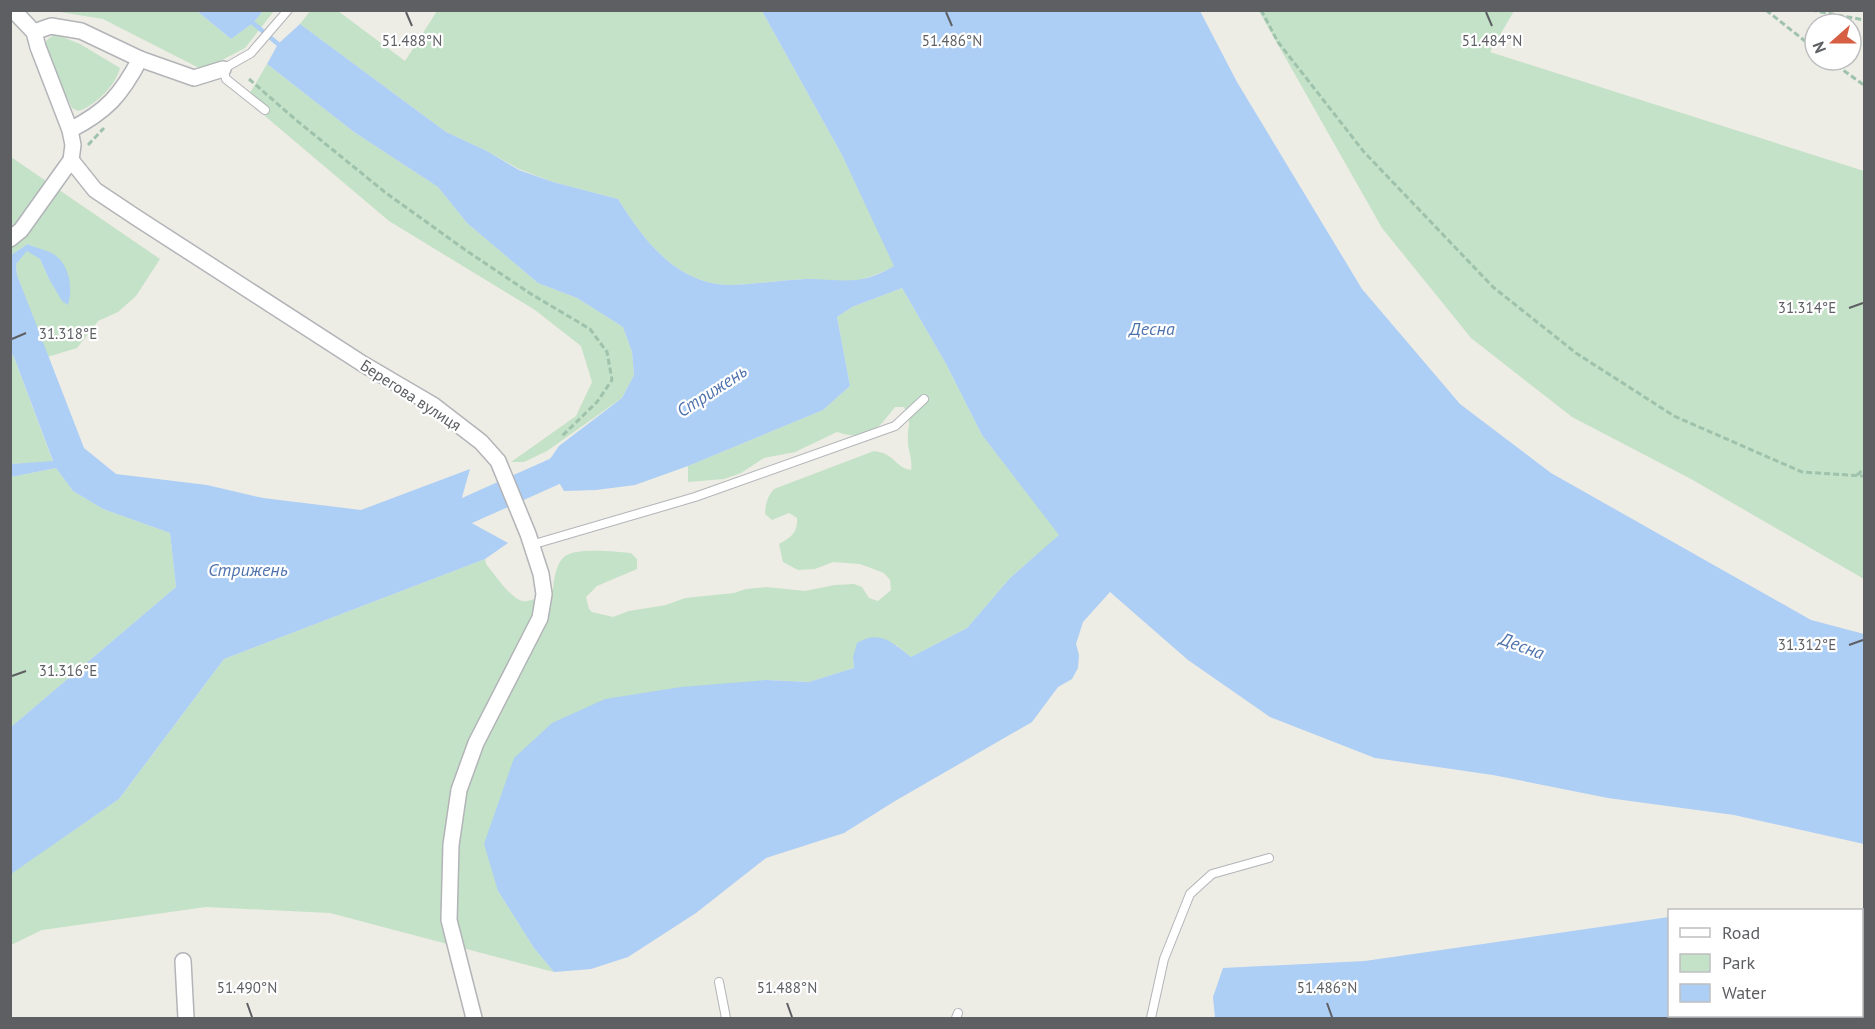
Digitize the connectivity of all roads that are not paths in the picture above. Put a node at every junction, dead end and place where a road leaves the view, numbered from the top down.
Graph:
1 (13, 10) edge
2 (288, 10) edge
3 (34, 32) junction
4 (141, 59) junction
5 (223, 69) junction
6 (265, 110) dead end
7 (70, 130) junction
8 (71, 160) junction
9 (10, 239) edge
10 (924, 399) dead end
11 (530, 539) junction
12 (1269, 858) dead end
13 (183, 961) dead end
14 (719, 982) dead end
15 (186, 1018) edge
16 (474, 1018) edge
17 (726, 1018) edge
18 (1151, 1018) edge

1 - 3 street
2 - 5 lane
3 - 4 street
3 - 7 street
4 - 5 street
4 - 7 street
5 - 6 lane
7 - 8 street
8 - 9 street
8 - 11 street, Берегова вулиця
10 - 11 lane
11 - 16 street, Берегова вулиця
12 - 18 lane
13 - 15 street
14 - 17 lane

